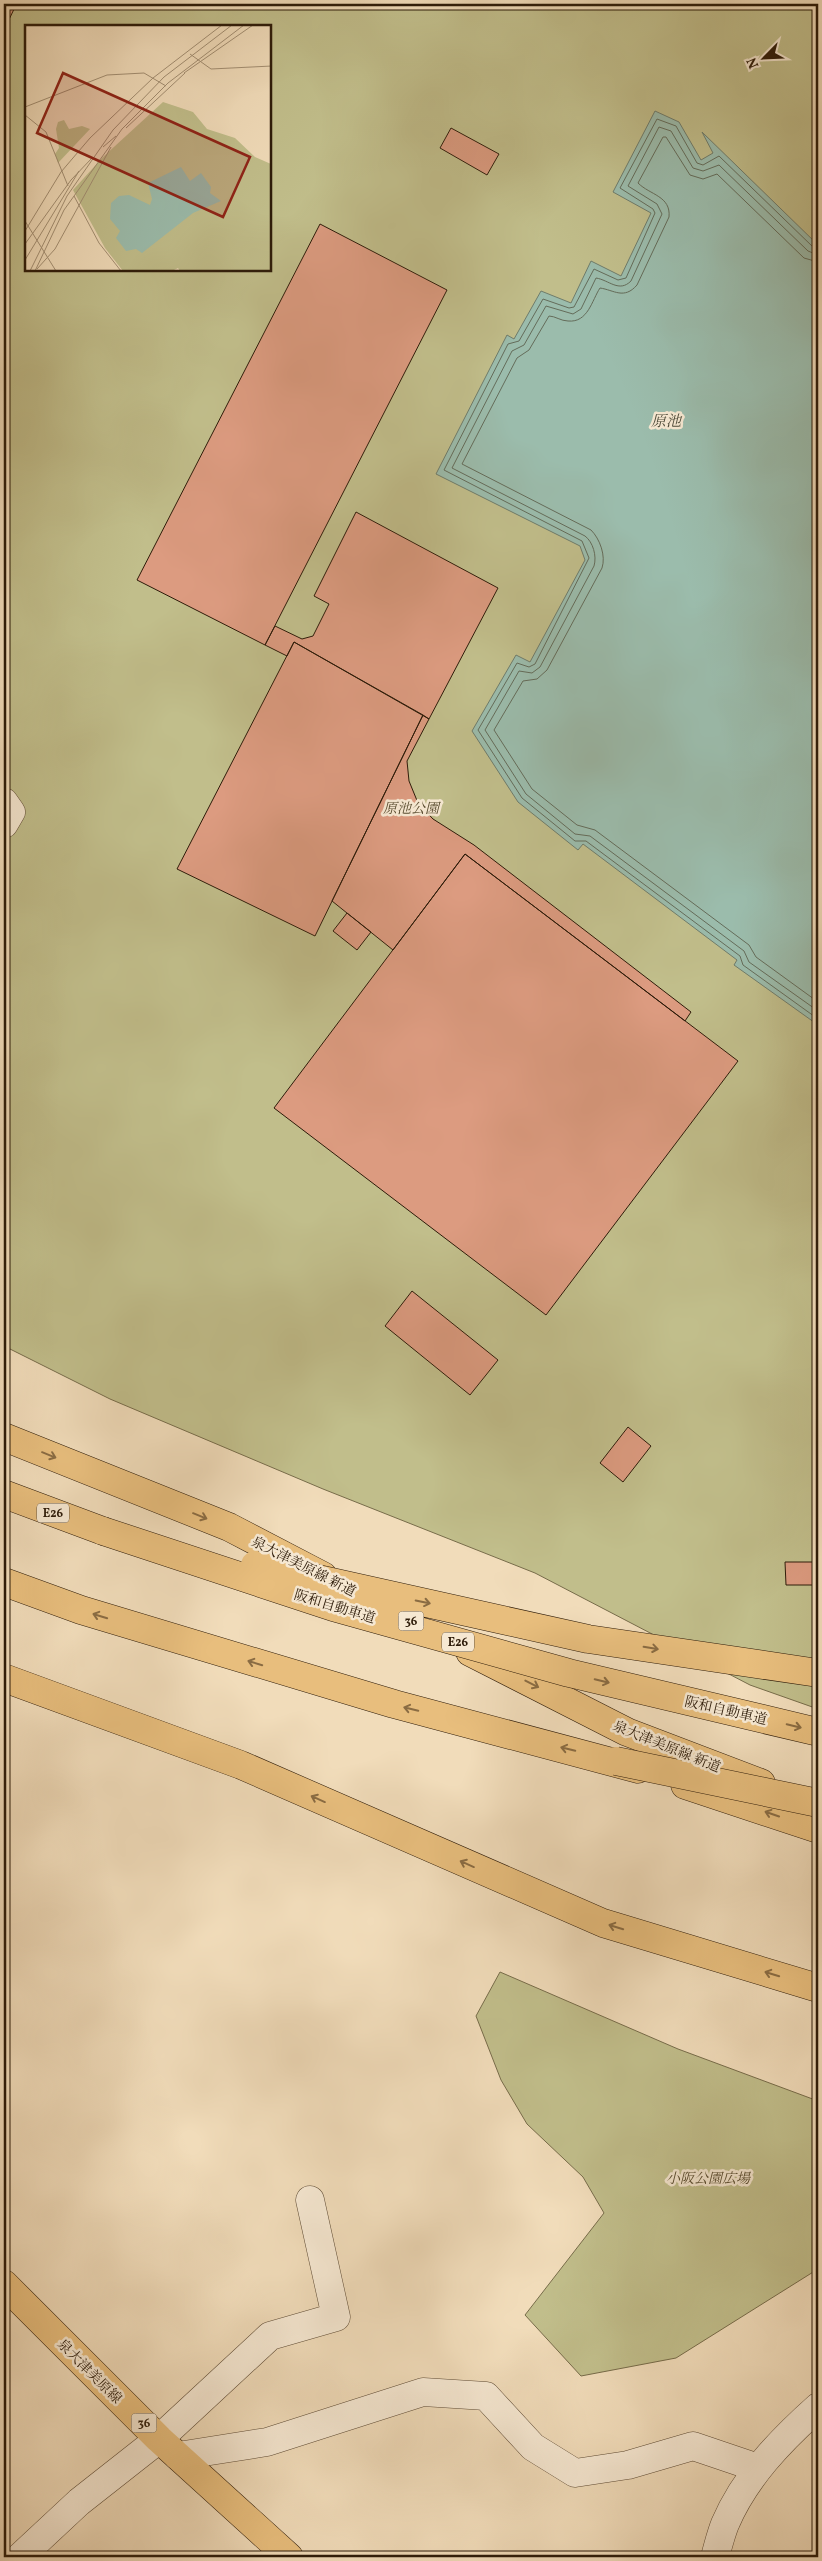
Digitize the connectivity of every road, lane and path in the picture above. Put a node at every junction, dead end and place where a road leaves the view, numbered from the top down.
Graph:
1 (4, 802) edge
2 (4, 824) edge
3 (4, 1436) edge
4 (4, 1494) edge
5 (102, 1531) junction
6 (4, 1582) edge
7 (818, 1673) edge
8 (4, 1678) edge
9 (818, 1732) edge
10 (616, 1762) junction
11 (818, 1804) edge
12 (818, 1829) edge
13 (818, 1988) edge
14 (310, 2200) dead end
15 (6, 2289) edge
16 (818, 2407) edge
17 (169, 2448) junction
18 (758, 2468) junction
19 (20, 2557) edge
20 (289, 2557) edge
21 (715, 2557) edge

1 - 2 street
3 -> 11 main road, 泉大津美原線 新道 / 36
4 - 5 main road, 阪和自動車道 / E26
5 -> 7 main road, bridge
5 -> 9 main road, 阪和自動車道 / E26, bridge
10 -> 6 main road
13 -> 8 main road
10 - 11 main road, bridge
12 -> 10 main road, bridge
14 - 17 street
15 - 17 main road, 泉大津美原線 / 36
16 - 18 street
17 - 18 street
17 - 19 street
17 - 20 main road, 泉大津美原線 / 36
18 - 21 street

